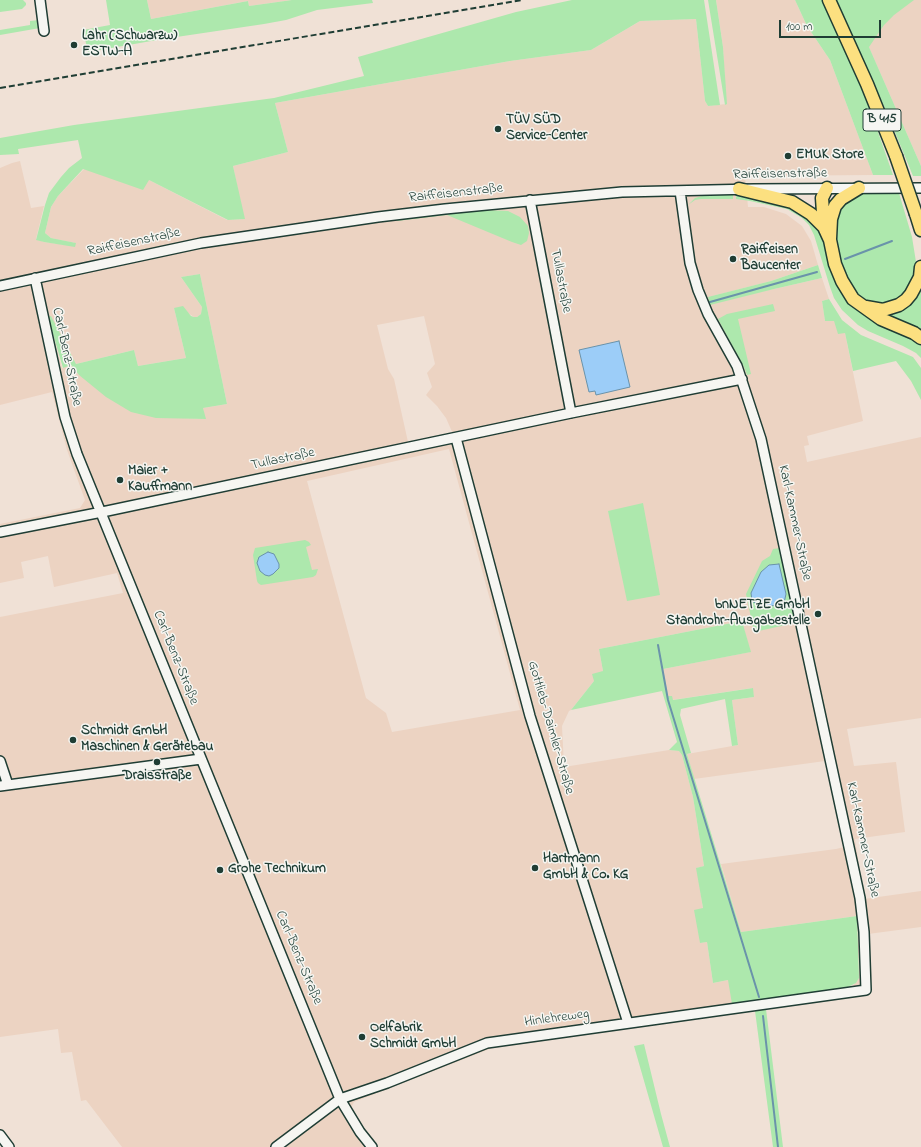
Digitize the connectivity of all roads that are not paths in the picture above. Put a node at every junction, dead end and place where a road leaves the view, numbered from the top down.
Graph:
1 (40, 0) edge
2 (829, 0) edge
3 (44, 31) dead end
4 (826, 188) junction
5 (859, 188) junction
6 (921, 188) edge
7 (739, 189) junction
8 (680, 191) junction
9 (530, 200) junction
10 (828, 223) junction
11 (921, 230) edge
12 (921, 266) edge
13 (35, 278) junction
14 (0, 286) edge
15 (863, 307) junction
16 (921, 338) edge
17 (742, 379) junction
18 (571, 413) junction
19 (456, 438) junction
20 (100, 512) junction
21 (0, 532) edge
22 (201, 759) junction
23 (0, 761) edge
24 (4, 785) edge
25 (866, 990) joint
26 (628, 1023) junction
27 (340, 1099) junction
28 (0, 1135) edge
29 (9, 1147) edge
30 (276, 1147) edge
31 (372, 1147) edge

1 - 3 street
2 - 11 main road, B 415, bridge
4 - 5 street, Raiffeisenstraße
4 - 7 street, Raiffeisenstraße
4 - 10 main road
5 - 6 street, Raiffeisenstraße
5 - 10 main road
7 - 8 street, Raiffeisenstraße
7 - 10 main road
8 - 9 street, Raiffeisenstraße
8 - 17 street, Karl-Kammer-Straße
9 - 13 street, Raiffeisenstraße
9 - 18 street, Tullastraße
10 - 15 main road
12 - 15 main road
13 - 14 street, Raiffeisenstraße
13 - 20 street, Carl-Benz-Straße
15 - 16 main road
17 - 18 street, Tullastraße
17 - 25 street, Karl-Kammer-Straße
18 - 19 street, Tullastraße
19 - 20 street, Tullastraße
19 - 26 street, Gottlieb-Daimler-Straße
20 - 21 street, Tullastraße
20 - 22 street, Carl-Benz-Straße
22 - 24 street
22 - 27 street, Carl-Benz-Straße
23 - 24 street
25 - 26 street, Hinlehreweg
26 - 27 street, Hinlehreweg
27 - 30 street, Hinlehreweg
27 - 31 street, Carl-Benz-Straße
28 - 29 street

